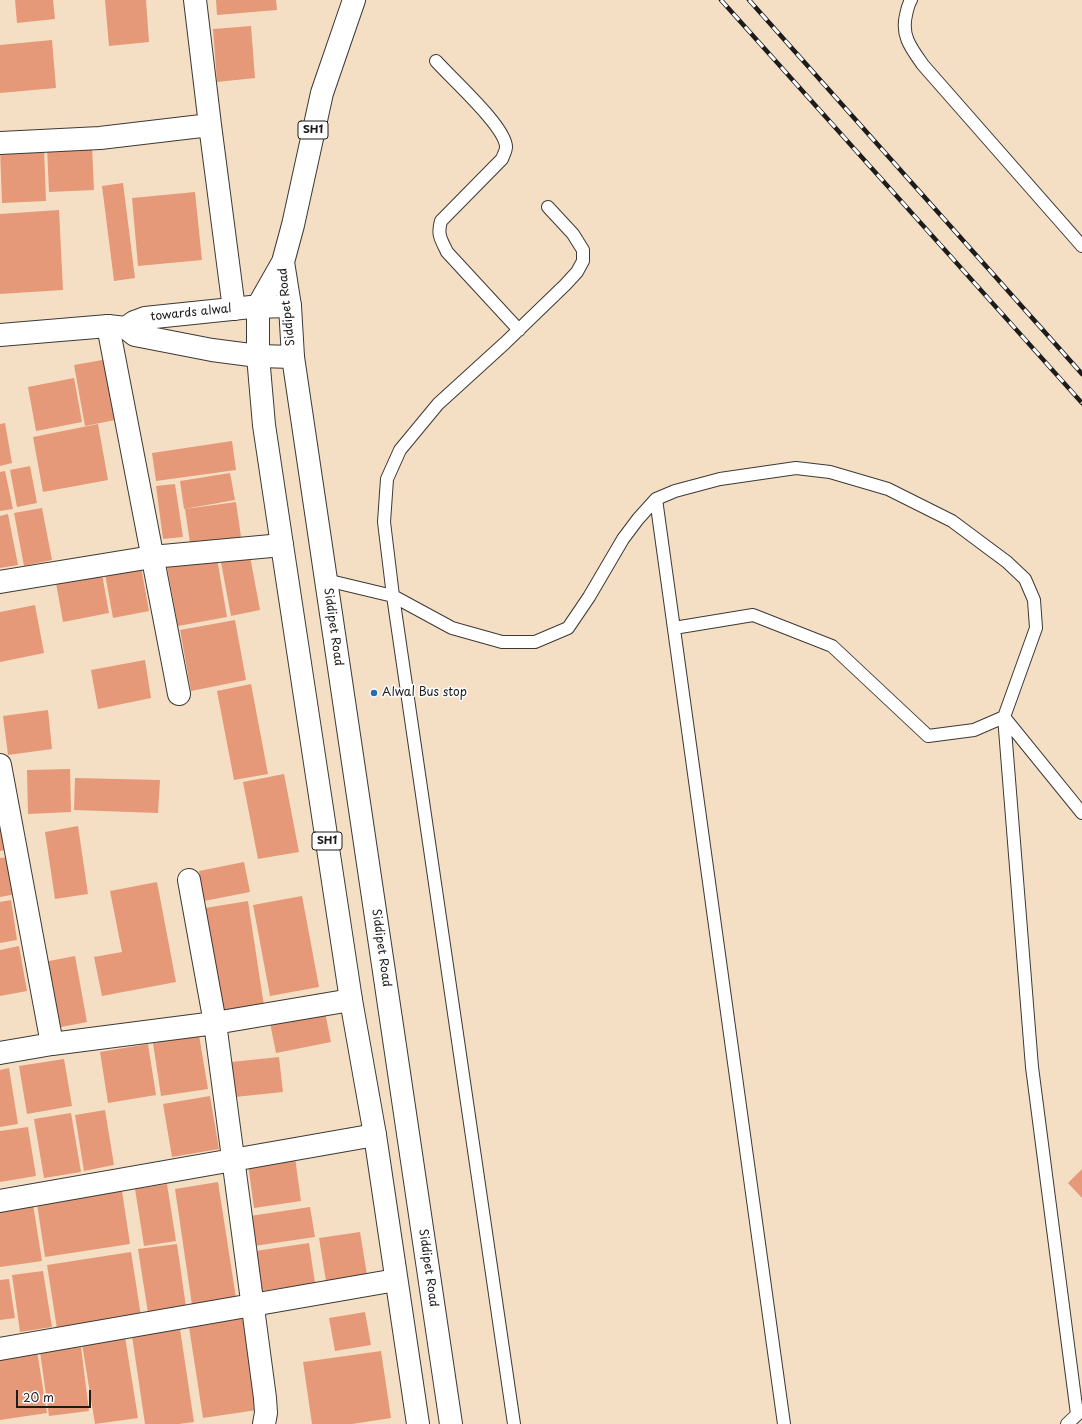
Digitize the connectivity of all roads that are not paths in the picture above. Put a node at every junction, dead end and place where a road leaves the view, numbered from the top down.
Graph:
1 (195, 0) edge
2 (354, 0) edge
3 (911, 0) edge
4 (436, 62) dead end
5 (210, 125) junction
6 (0, 143) edge
7 (548, 207) dead end
8 (1082, 246) edge
9 (282, 262) junction
10 (258, 306) junction
11 (290, 306) junction
12 (234, 309) junction
13 (117, 327) junction
14 (519, 330) junction
15 (0, 335) edge
16 (258, 356) junction
17 (292, 357) junction
18 (656, 499) junction
19 (282, 545) junction
20 (152, 557) junction
21 (326, 580) junction
22 (0, 582) edge
23 (393, 596) junction
24 (674, 628) junction
25 (179, 694) dead end
26 (1004, 717) junction
27 (0, 765) edge
28 (1082, 813) edge
29 (189, 880) dead end
30 (351, 1000) junction
31 (215, 1023) junction
32 (52, 1044) junction
33 (0, 1053) edge
34 (375, 1135) junction
35 (232, 1159) junction
36 (0, 1201) edge
37 (396, 1280) junction
38 (253, 1305) junction
39 (0, 1349) edge
40 (1080, 1412) edge
41 (264, 1424) edge
42 (418, 1424) edge
43 (451, 1424) edge
44 (514, 1424) edge
45 (784, 1424) edge
46 (1067, 1424) edge

1 - 5 street
2 - 9 street, SH1
3 - 8 lane
4 - 14 lane
5 - 6 street
5 - 12 street
7 - 14 lane
9 - 10 street, Siddipet Road / SH1
9 - 11 street, Siddipet Road / SH1
10 - 11 street, towards alwal
10 - 12 street, towards alwal
10 - 16 street, Siddipet Road / SH1
11 - 17 street, Siddipet Road / SH1
12 - 13 street, towards alwal
13 - 15 street, towards alwal
13 - 16 street
13 - 20 street
14 - 23 lane
16 - 17 street
16 - 19 street, Siddipet Road / SH1
17 - 21 street, Siddipet Road / SH1
18 - 23 lane
18 - 24 lane
18 - 26 lane
19 - 20 street
19 - 30 street, Siddipet Road / SH1
20 - 22 street
20 - 25 street
21 - 23 lane
21 - 43 street, Siddipet Road / SH1
23 - 44 lane
24 - 26 lane
24 - 45 lane
26 - 28 lane
26 - 40 lane
27 - 32 street
29 - 31 street
30 - 31 street
30 - 34 street, Siddipet Road / SH1
31 - 32 street
31 - 35 street
32 - 33 street
34 - 35 street
34 - 37 street, Siddipet Road / SH1
35 - 36 street
35 - 38 street
37 - 38 street
37 - 42 street, Siddipet Road / SH1
38 - 39 street
38 - 41 street
40 - 46 lane

